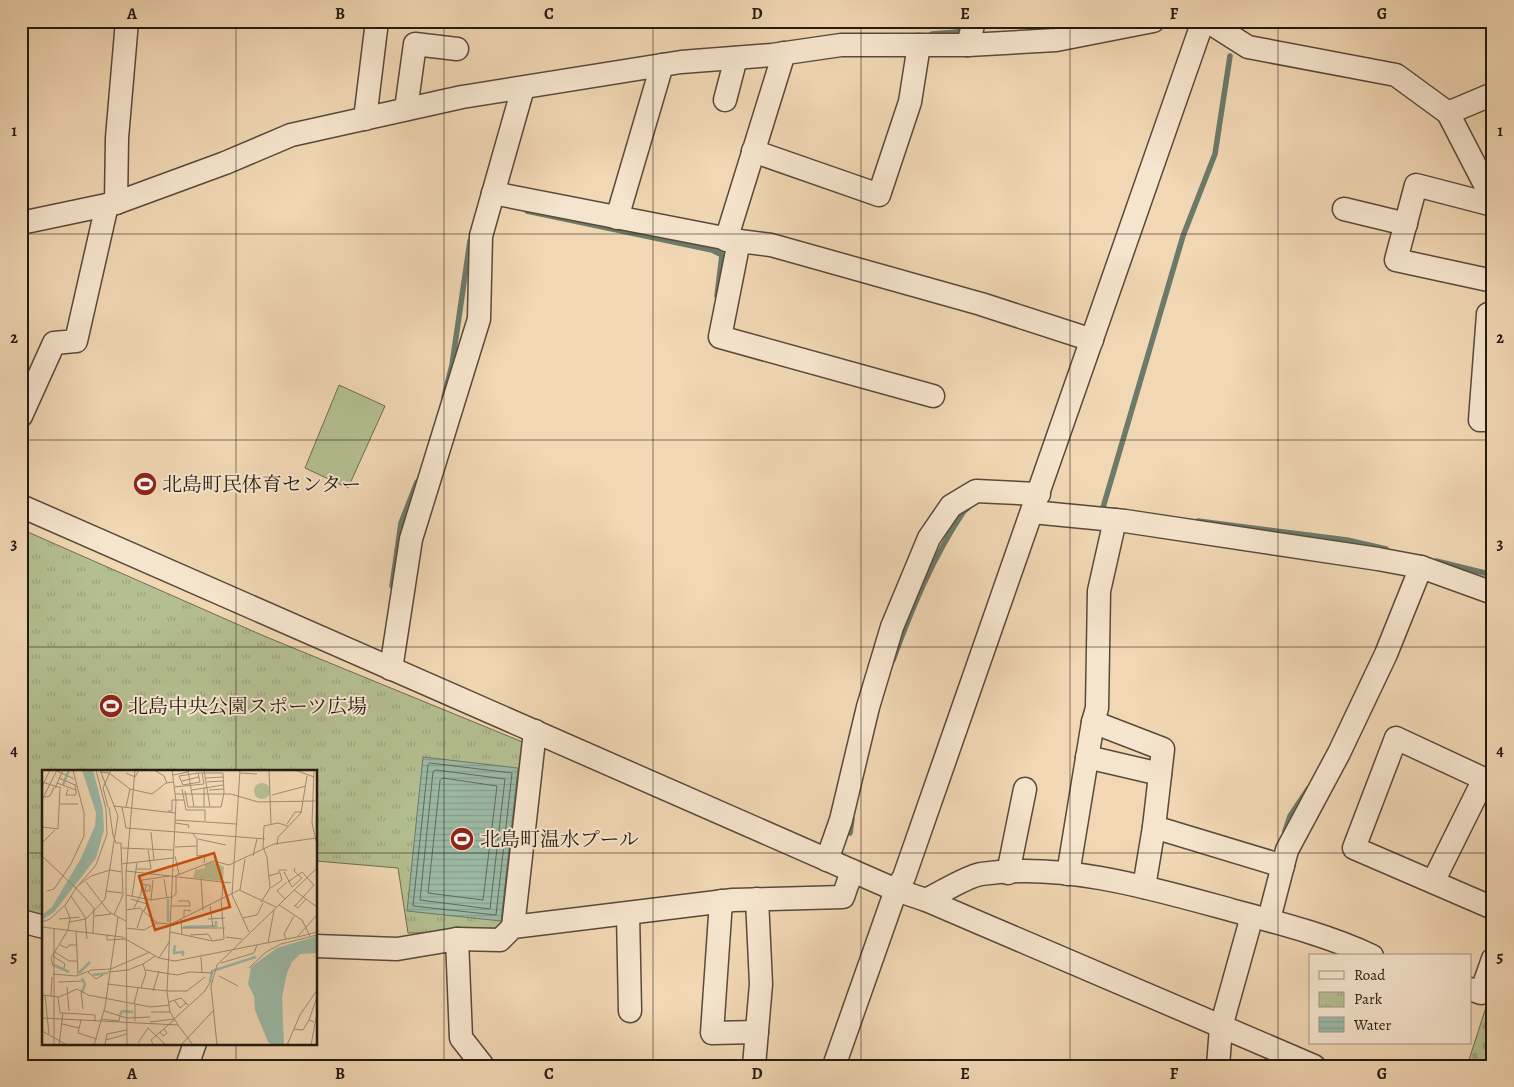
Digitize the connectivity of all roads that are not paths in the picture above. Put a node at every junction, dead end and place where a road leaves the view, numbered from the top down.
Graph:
1 (127, 21) edge
2 (377, 21) edge
3 (974, 21) edge
4 (1153, 21) edge
5 (1203, 21) edge
6 (1207, 21) edge
7 (918, 45) junction
8 (968, 45) junction
9 (457, 49) dead end
10 (784, 53) junction
11 (736, 58) junction
12 (662, 65) junction
13 (523, 88) junction
14 (1493, 94) edge
15 (725, 100) dead end
16 (406, 110) junction
17 (1448, 113) junction
18 (364, 119) junction
19 (753, 151) junction
20 (493, 193) junction
21 (1493, 200) edge
22 (111, 204) junction
23 (1493, 205) edge
24 (1344, 209) dead end
25 (617, 218) junction
26 (21, 223) edge
27 (1406, 224) junction
28 (732, 241) junction
29 (1493, 281) edge
30 (1488, 314) dead end
31 (1092, 340) junction
32 (1489, 349) edge
33 (933, 396) dead end
34 (21, 416) edge
35 (1493, 420) edge
36 (1035, 503) junction
37 (21, 506) edge
38 (1115, 520) junction
39 (1421, 567) junction
40 (1493, 593) edge
41 (391, 669) junction
42 (1092, 722) junction
43 (535, 731) junction
44 (1087, 757) junction
45 (1160, 774) junction
46 (1025, 789) dead end
47 (1154, 827) junction
48 (827, 860) junction
49 (1276, 864) junction
50 (852, 871) junction
51 (1008, 873) junction
52 (1068, 874) junction
53 (1433, 882) junction
54 (1144, 887) junction
55 (896, 890) junction
56 (757, 899) junction
57 (926, 900) junction
58 (721, 901) junction
59 (1493, 908) edge
60 (628, 914) junction
61 (1261, 917) junction
62 (21, 921) edge
63 (42, 927) edge
64 (513, 927) junction
65 (457, 939) junction
66 (318, 946) edge
67 (1366, 954) edge
68 (1493, 959) edge
69 (1472, 990) edge
70 (630, 1010) dead end
71 (1221, 1027) junction
72 (757, 1032) junction
73 (195, 1044) edge
74 (187, 1066) edge
75 (483, 1066) edge
76 (754, 1066) edge
77 (834, 1066) edge
78 (1218, 1066) edge
79 (1314, 1066) edge

1 - 22 street
2 - 18 street
3 - 8 street
4 - 8 street
5 - 31 street
6 - 17 street
7 - 8 street
7 - 10 street
7 - 19 street
9 - 16 street
10 - 11 street
10 - 19 street
11 - 12 street
11 - 15 street
12 - 13 street
12 - 25 street
13 - 16 street
13 - 20 street
14 - 17 street
16 - 18 street
17 - 21 street
18 - 22 street
19 - 28 street
20 - 25 street
20 - 41 street
22 - 26 street
22 - 34 street
23 - 27 street
24 - 27 street
25 - 28 street
27 - 29 street
28 - 31 street
28 - 33 street
30 - 32 street
31 - 36 street
32 - 35 street
36 - 38 street
36 - 48 street
36 - 55 street
37 - 41 street
38 - 39 street
38 - 42 street
39 - 40 street
39 - 49 street
41 - 43 street
42 - 44 street
42 - 45 street
43 - 48 street
43 - 64 street
44 - 45 street
44 - 52 street
45 - 47 street
46 - 51 street
47 - 49 street
47 - 54 street
48 - 50 street
49 - 61 street
50 - 55 street
50 - 56 street
51 - 52 street
51 - 57 street
52 - 54 street
53 - 53 street
53 - 59 street
54 - 61 street
55 - 57 street
55 - 77 street
56 - 58 street
56 - 72 street
57 - 71 street
58 - 60 street
58 - 72 street
60 - 64 street
60 - 70 street
61 - 67 street
61 - 71 street
62 - 63 street
64 - 65 street
65 - 66 street
65 - 75 street
68 - 69 street
71 - 78 street
71 - 79 street
72 - 76 street
73 - 74 street

